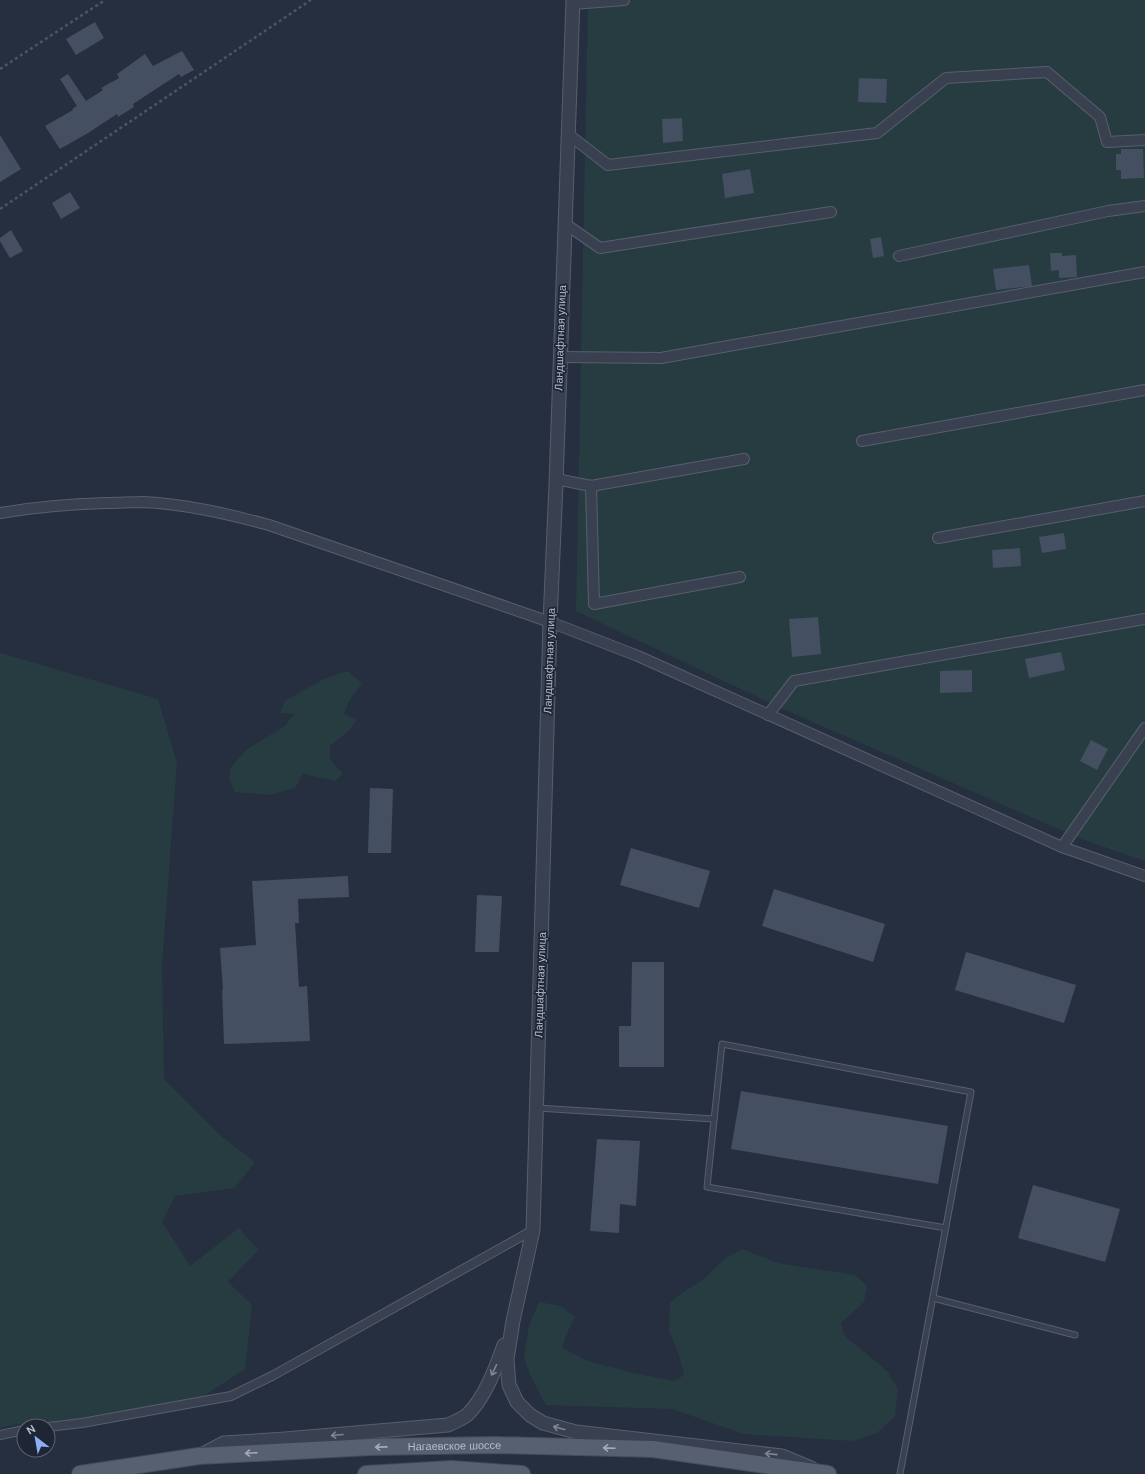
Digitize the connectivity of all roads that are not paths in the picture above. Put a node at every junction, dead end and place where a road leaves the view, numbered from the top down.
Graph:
1 (624, 0) edge
2 (573, 2) edge
3 (568, 134) junction
4 (1145, 140) edge
5 (1145, 206) edge
6 (832, 212) dead end
7 (564, 223) junction
8 (899, 256) dead end
9 (1145, 272) edge
10 (560, 357) junction
11 (1145, 390) edge
12 (862, 441) dead end
13 (744, 459) dead end
14 (556, 479) junction
15 (591, 486) junction
16 (1145, 501) edge
17 (0, 513) edge
18 (938, 538) dead end
19 (740, 577) dead end
20 (1145, 619) edge
21 (550, 622) junction
22 (768, 715) junction
23 (1145, 728) edge
24 (1062, 846) junction
25 (1145, 876) edge
26 (536, 1108) junction
27 (714, 1119) junction
28 (946, 1228) junction
29 (533, 1230) junction
30 (932, 1298) junction
31 (513, 1321) junction
32 (1075, 1335) dead end
33 (56, 1426) edge
34 (16, 1431) edge
35 (0, 1434) edge
36 (199, 1456) junction
37 (824, 1473) edge
38 (80, 1474) edge
39 (366, 1474) edge
40 (522, 1474) edge
41 (900, 1474) edge

1 - 2 street
2 - 3 street, Ландшафтная улица
3 - 4 street
3 - 7 street, Ландшафтная улица
5 - 8 street
6 - 7 street
7 - 10 street, Ландшафтная улица
9 - 10 street
10 - 14 street, Ландшафтная улица
11 - 12 street
13 - 15 street
14 - 15 street
14 - 21 street, Ландшафтная улица
15 - 19 street
16 - 18 street
17 - 21 street
20 - 22 street
21 - 22 street
21 - 26 street, Ландшафтная улица
22 - 24 street
23 - 24 street
24 - 25 street
26 - 27 lane
26 - 29 street, Ландшафтная улица
27 - 28 lane
27 - 28 lane
28 - 30 lane
29 - 31 street, Ландшафтная улица
29 - 33 street
30 - 32 lane
30 - 41 lane
31 -> 36 street
37 -> 31 street
34 - 35 street
37 -> 36 main road, Нагаевское шоссе
36 - 38 main road, Нагаевское шоссе
39 - 40 main road, Нагаевское шоссе

